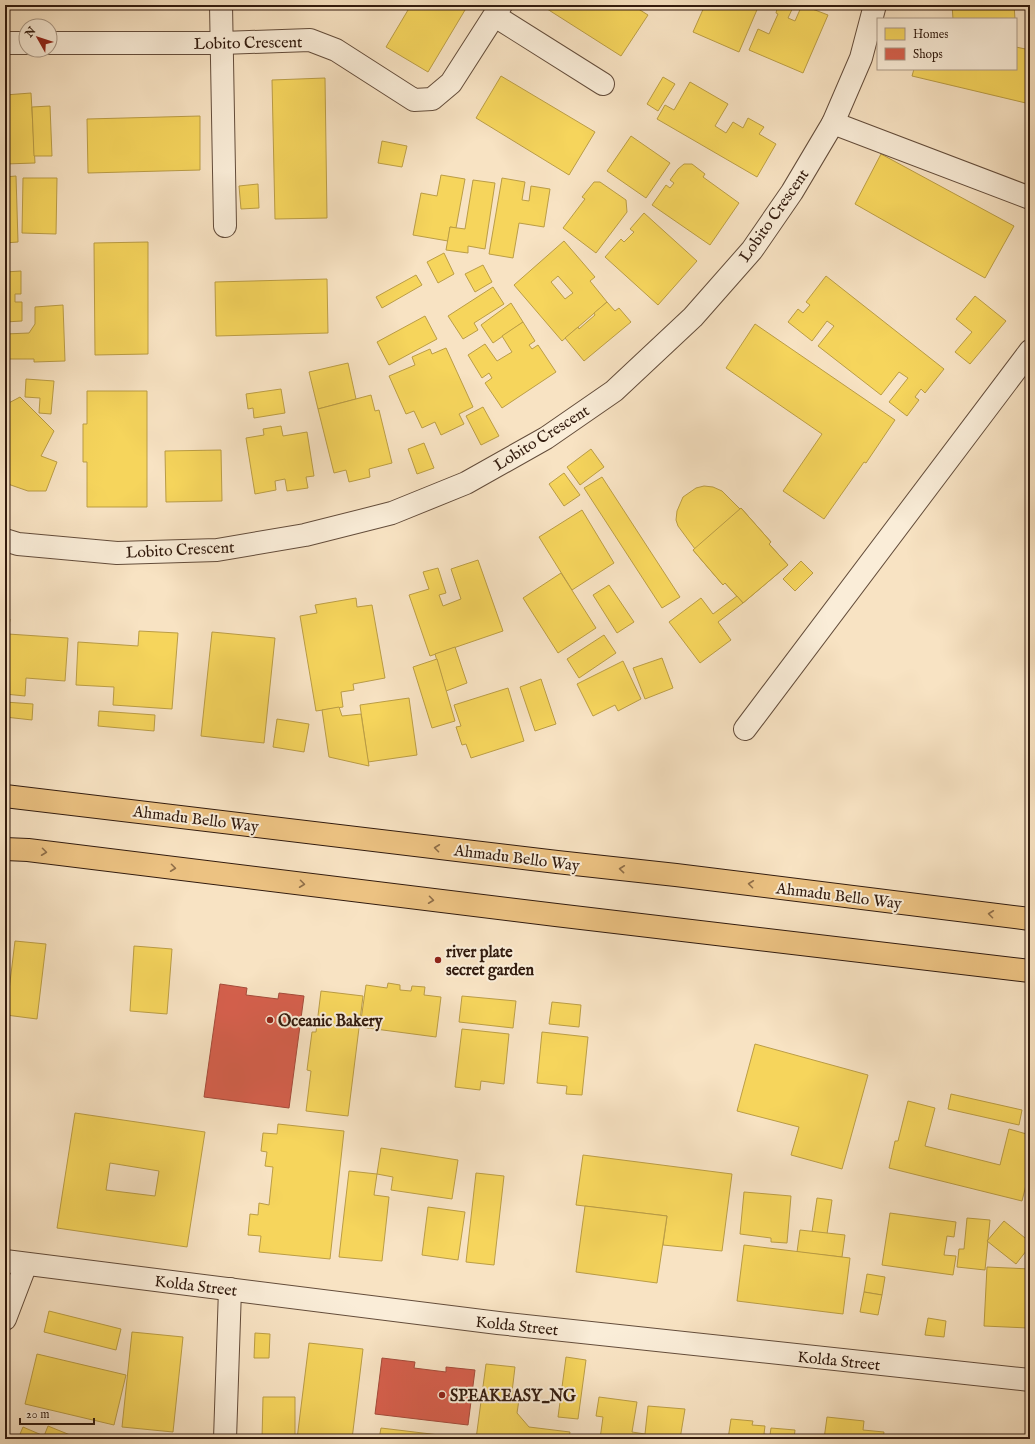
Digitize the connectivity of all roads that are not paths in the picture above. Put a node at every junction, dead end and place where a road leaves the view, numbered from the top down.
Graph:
1 (221, 5) edge
2 (875, 5) edge
3 (498, 10) edge
4 (5, 43) edge
5 (18, 43) edge
6 (58, 43) edge
7 (222, 43) junction
8 (603, 84) dead end
9 (832, 123) junction
10 (1030, 198) edge
11 (225, 226) dead end
12 (1030, 351) edge
13 (5, 540) edge
14 (745, 729) dead end
15 (5, 796) edge
16 (5, 849) edge
17 (1030, 919) edge
18 (1030, 971) edge
19 (16, 1262) edge
20 (230, 1289) junction
21 (5, 1319) edge
22 (1030, 1380) edge
23 (225, 1439) edge

1 - 7 street
2 - 9 street, Lobito Crescent
3 - 7 street, Lobito Crescent
3 - 8 street
4 - 5 street
6 - 7 street, Lobito Crescent
7 - 11 street
9 - 10 street
9 - 13 street, Lobito Crescent
12 - 14 street
17 -> 15 main road, Ahmadu Bello Way
16 -> 18 main road
19 - 20 street, Kolda Street
19 - 21 street
20 - 22 street, Kolda Street
20 - 23 street

